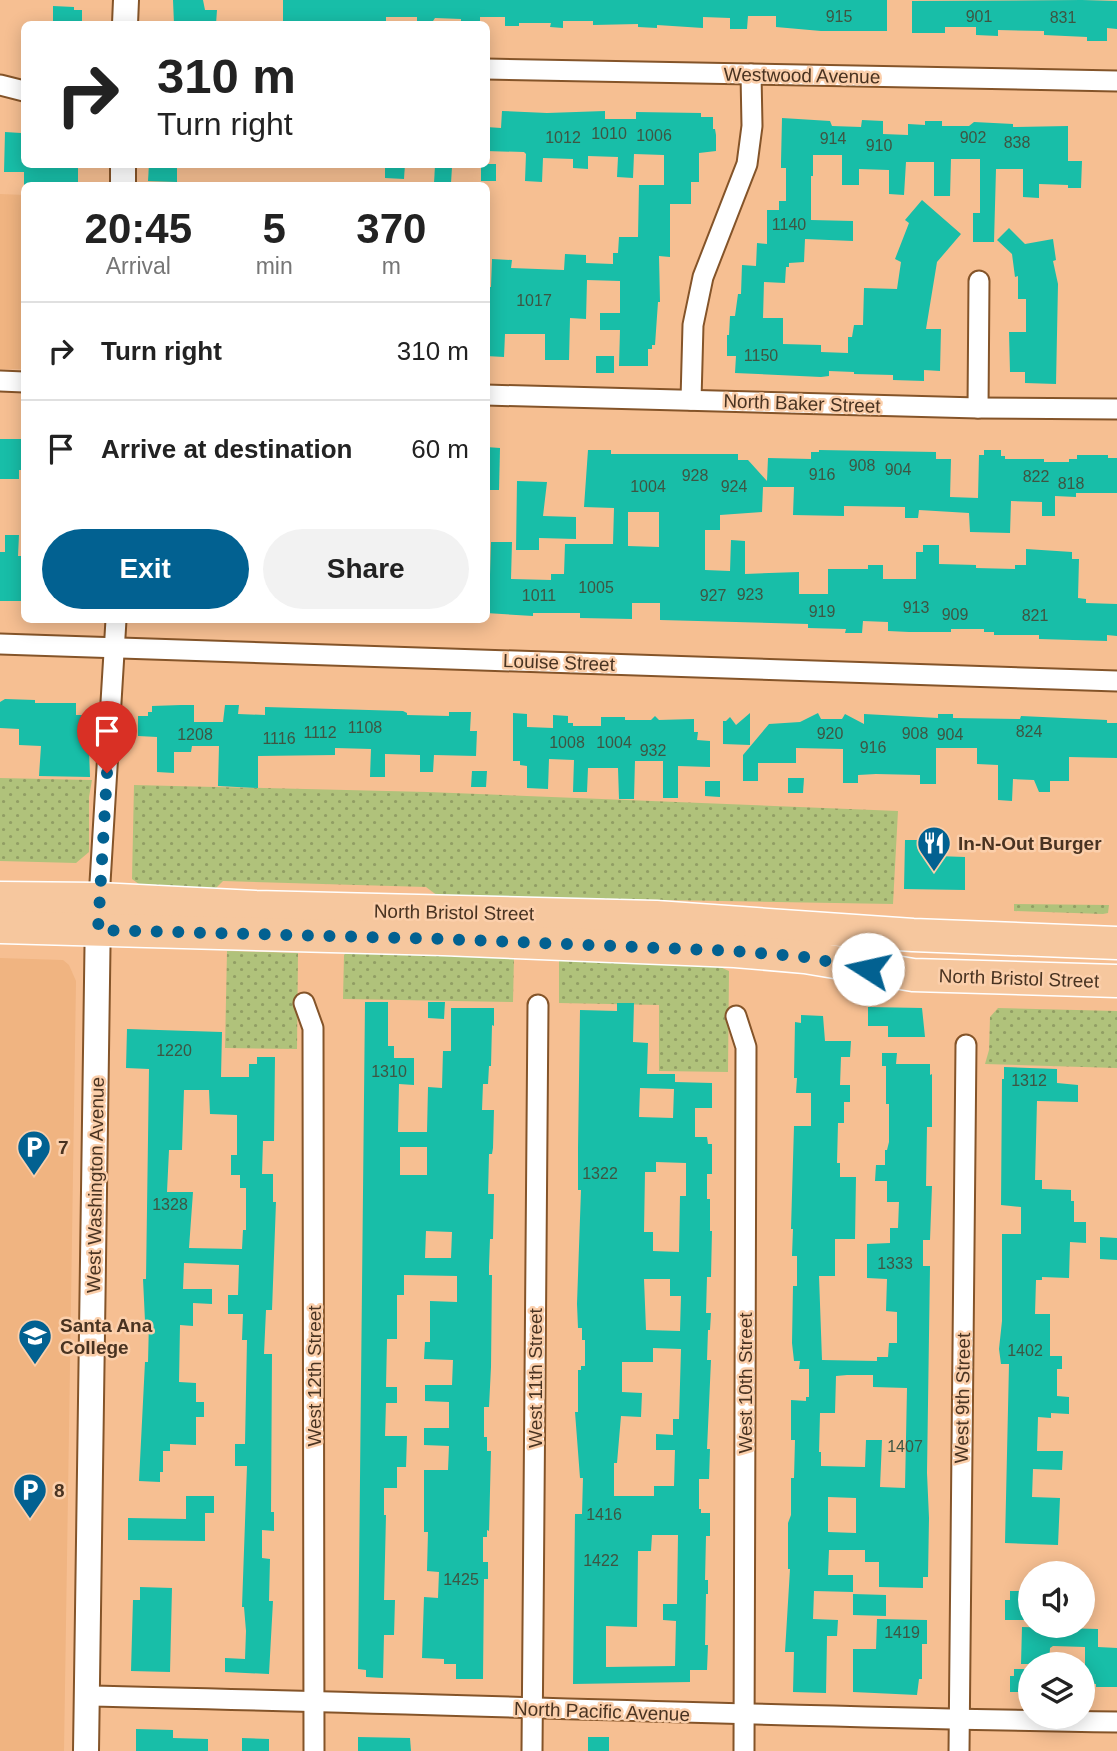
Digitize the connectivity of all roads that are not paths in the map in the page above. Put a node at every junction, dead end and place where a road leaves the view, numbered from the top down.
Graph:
1 (126, 0) edge
2 (125, 21) edge
3 (490, 69) edge
4 (751, 74) junction
5 (1117, 81) edge
6 (0, 85) edge
7 (21, 90) edge
8 (979, 281) dead end
9 (0, 381) edge
10 (21, 382) edge
11 (490, 395) edge
12 (691, 400) junction
13 (978, 408) junction
14 (1117, 409) edge
15 (116, 623) edge
16 (0, 644) edge
17 (116, 647) junction
18 (1117, 681) edge
19 (0, 898) edge
20 (99, 899) junction
21 (0, 927) edge
22 (98, 930) junction
23 (1117, 943) edge
24 (1117, 981) edge
25 (304, 1003) dead end
26 (538, 1004) dead end
27 (736, 1016) dead end
28 (966, 1045) dead end
29 (86, 1696) junction
30 (314, 1701) junction
31 (533, 1709) junction
32 (744, 1715) junction
33 (959, 1720) junction
34 (1117, 1722) edge
35 (86, 1751) edge
36 (314, 1751) edge
37 (532, 1751) edge
38 (744, 1751) edge
39 (959, 1751) edge

1 - 2 street
3 - 4 street, Westwood Avenue
4 - 5 street, Westwood Avenue
4 - 12 street
6 - 7 street
8 - 13 street
9 - 10 street
11 - 12 street, North Baker Street
12 - 13 street, North Baker Street
13 - 14 street, North Baker Street
15 - 17 street, West Washington Avenue
16 - 17 street, Louise Street
17 - 18 street, Louise Street
17 - 20 street, West Washington Avenue
19 - 20 main road, North Bristol Street
20 - 22 street, West Washington Avenue
20 - 23 main road, North Bristol Street
21 - 22 main road, North Bristol Street
22 - 24 main road, North Bristol Street
22 - 29 street, West Washington Avenue
25 - 30 street, West 12th Street
26 - 31 street, West 11th Street
27 - 32 street, West 10th Street
28 - 33 street, West 9th Street
29 - 30 street, North Pacific Avenue
29 - 35 street, West Washington Avenue
30 - 31 street, North Pacific Avenue
30 - 36 street, West 12th Street
31 - 32 street, North Pacific Avenue
31 - 37 street, West 11th Street
32 - 33 street, North Pacific Avenue
32 - 38 street, West 10th Street
33 - 34 street, North Pacific Avenue
33 - 39 street, West 9th Street

